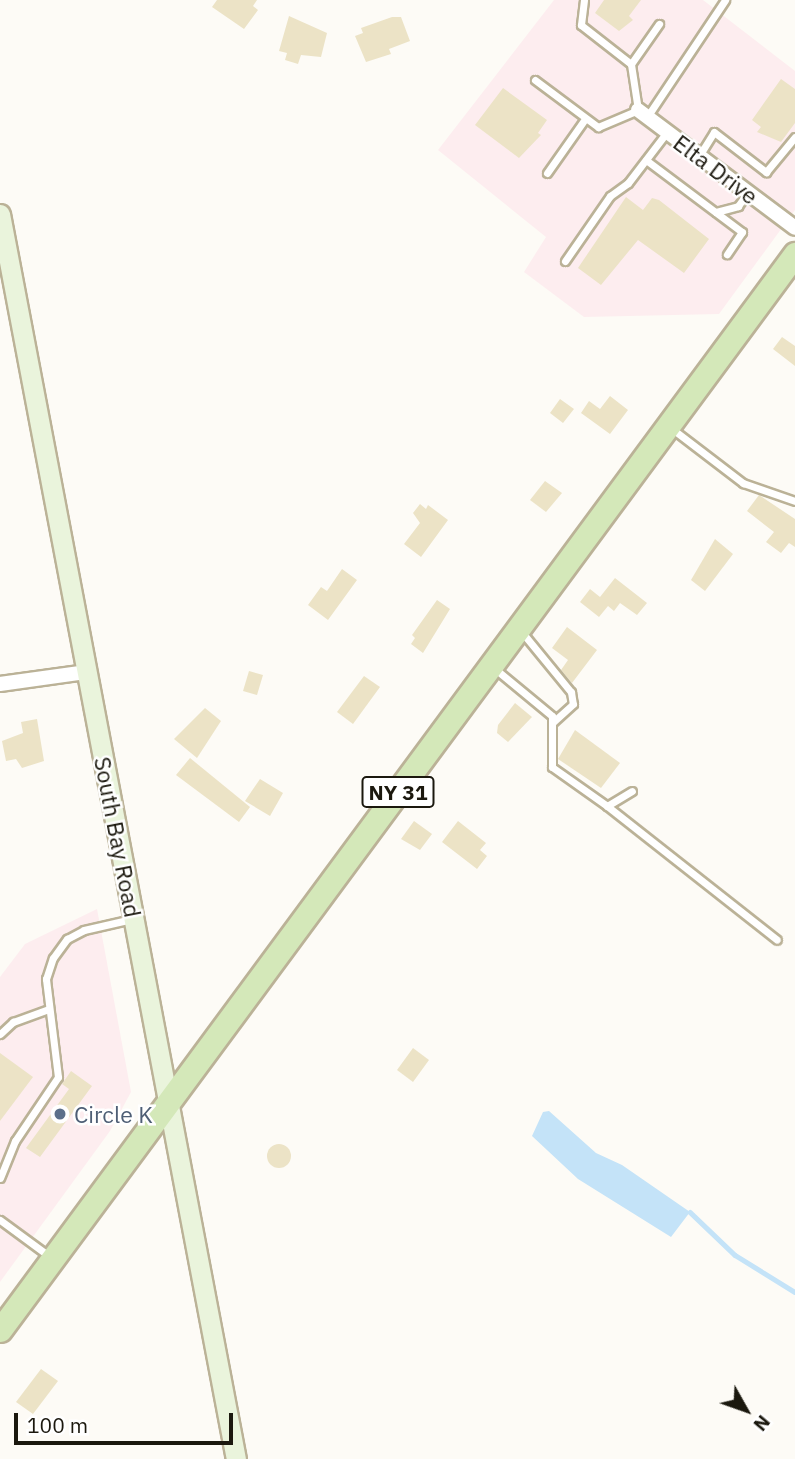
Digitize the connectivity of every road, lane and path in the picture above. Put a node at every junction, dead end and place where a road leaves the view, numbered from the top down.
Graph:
1 (584, 0) edge
2 (725, 0) edge
3 (659, 24) dead end
4 (631, 64) junction
5 (535, 80) dead end
6 (642, 113) junction
7 (585, 119) junction
8 (667, 132) junction
9 (795, 137) edge
10 (699, 156) junction
11 (646, 160) junction
12 (547, 173) dead end
13 (748, 192) junction
14 (716, 212) junction
15 (0, 214) edge
16 (795, 228) edge
17 (727, 254) dead end
18 (794, 259) edge
19 (565, 261) dead end
20 (668, 426) junction
21 (795, 501) edge
22 (518, 629) junction
23 (491, 666) junction
24 (87, 671) junction
25 (0, 684) edge
26 (553, 722) junction
27 (632, 791) dead end
28 (607, 806) junction
29 (134, 918) junction
30 (776, 940) dead end
31 (49, 1009) junction
32 (0, 1034) edge
33 (169, 1102) junction
34 (3, 1163) edge
35 (0, 1178) edge
36 (0, 1220) edge
37 (53, 1259) junction
38 (0, 1330) edge
39 (236, 1459) edge

1 - 4 lane
2 - 6 lane
3 - 4 lane
4 - 6 lane
5 - 7 lane
6 - 7 lane
6 - 8 street, Elta Drive
7 - 12 lane
8 - 10 street, Elta Drive
8 - 11 lane
9 - 10 lane
10 - 13 street, Elta Drive
11 - 14 lane
11 - 19 lane
13 - 14 lane
13 - 16 street, Elta Drive
14 - 17 lane
15 - 24 street, South Bay Road
18 - 20 main road, NY 31
20 - 21 lane
20 - 22 main road, NY 31
22 - 23 main road, NY 31
22 - 26 lane
23 - 26 lane
23 - 33 main road, NY 31
24 - 25 street
24 - 29 street, South Bay Road
26 - 28 lane
27 - 28 lane
28 - 30 lane
29 - 31 lane
29 - 33 street, South Bay Road
31 - 32 lane
31 - 34 lane
33 - 37 main road, NY 31
33 - 39 street, South Bay Road
34 - 35 lane
36 - 37 lane
37 - 38 main road, NY 31

